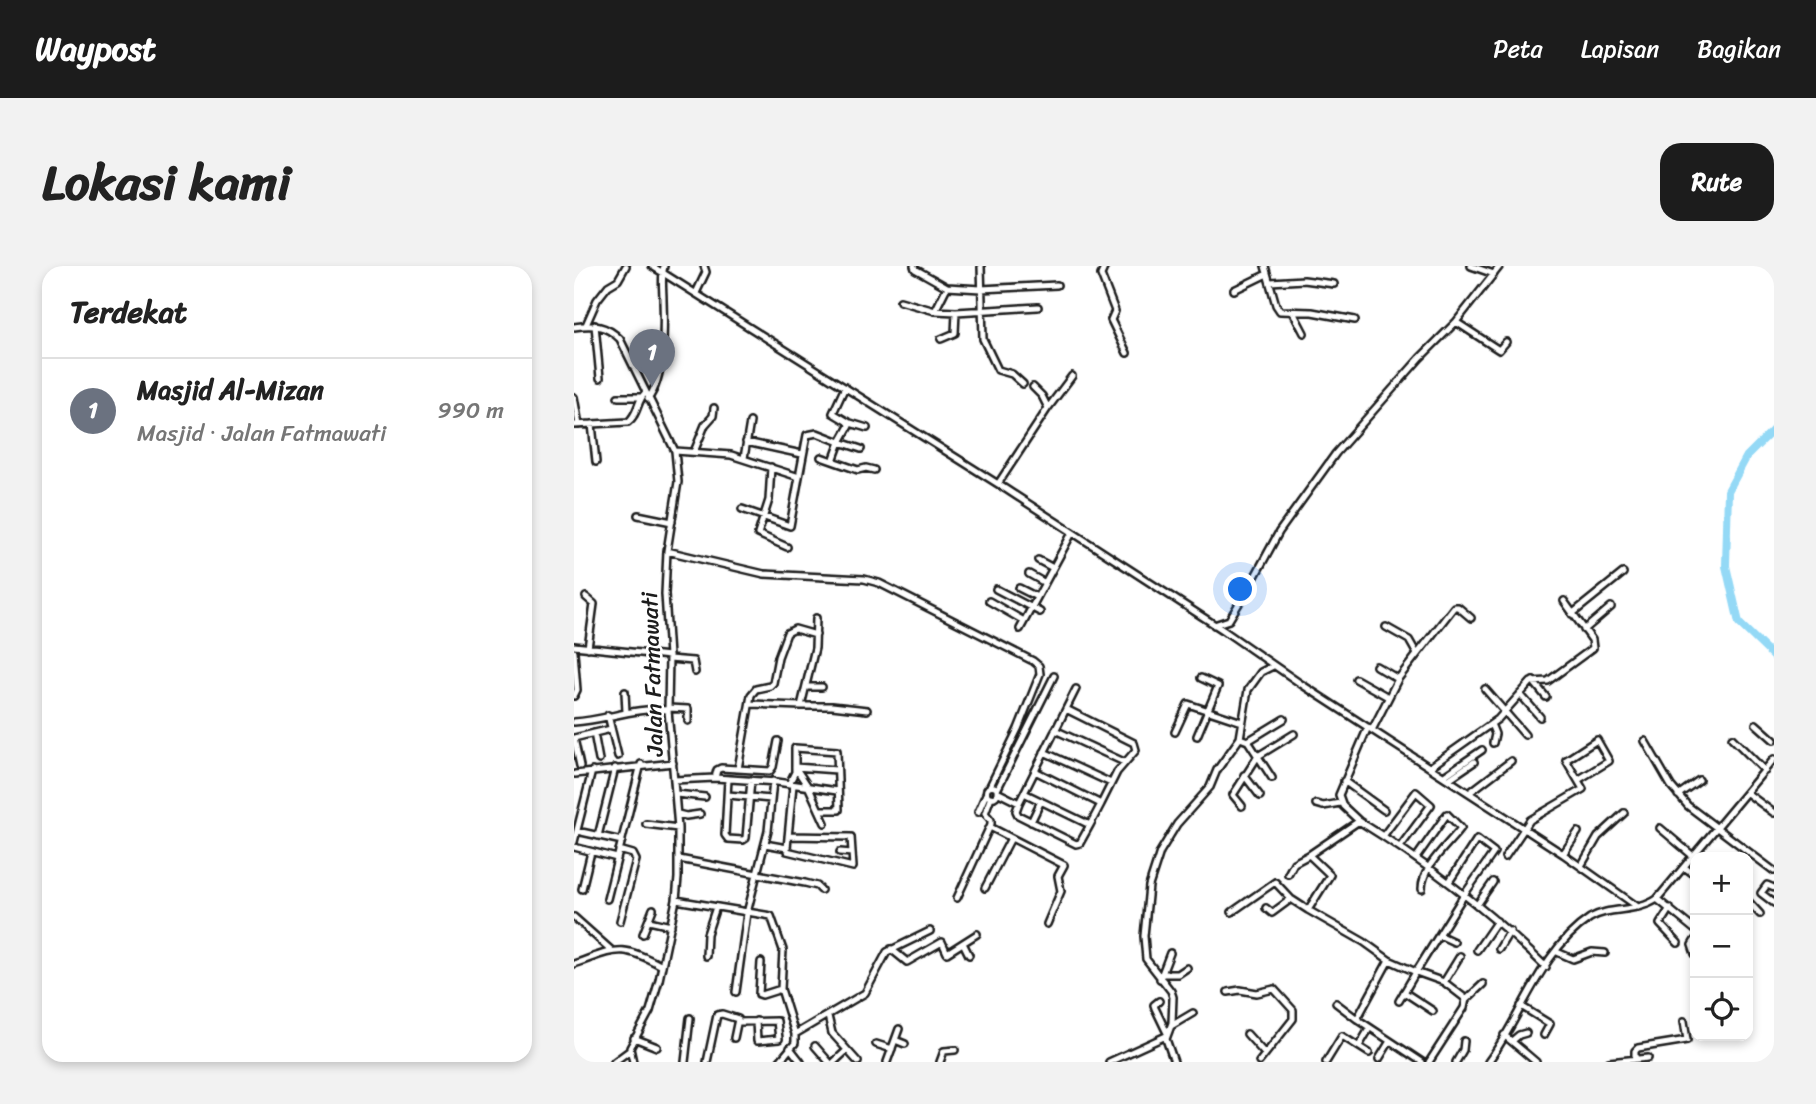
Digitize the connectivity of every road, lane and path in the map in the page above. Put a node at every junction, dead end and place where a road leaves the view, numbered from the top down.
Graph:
1 (626, 266) edge
2 (652, 266) edge
3 (704, 266) edge
4 (914, 266) edge
5 (981, 266) edge
6 (1105, 266) edge
7 (1265, 266) edge
8 (1471, 266) edge
9 (1500, 266) edge
10 (663, 269) edge
11 (1267, 274) junction
12 (1494, 274) junction
13 (1270, 282) junction
14 (1334, 284) dead end
15 (1058, 285) dead end
16 (947, 287) junction
17 (981, 289) junction
18 (1234, 290) dead end
19 (696, 293) junction
20 (900, 301) dead end
21 (1038, 307) dead end
22 (981, 310) junction
23 (935, 311) junction
24 (956, 312) junction
25 (1293, 312) junction
26 (1355, 320) dead end
27 (1460, 324) junction
28 (586, 325) junction
29 (595, 325) junction
30 (574, 327) edge
31 (1304, 333) dead end
32 (941, 339) dead end
33 (1506, 342) dead end
34 (1128, 353) dead end
35 (1072, 376) dead end
36 (600, 379) dead end
37 (1023, 384) dead end
38 (845, 387) junction
39 (1033, 387) dead end
40 (644, 396) junction
41 (574, 397) edge
42 (618, 397) dead end
43 (715, 408) dead end
44 (1048, 408) junction
45 (750, 422) dead end
46 (847, 422) junction
47 (592, 424) junction
48 (576, 425) edge
49 (867, 428) dead end
50 (746, 442) junction
51 (840, 442) junction
52 (861, 449) dead end
53 (675, 451) junction
54 (694, 452) junction
55 (802, 454) junction
56 (821, 457) dead end
57 (744, 458) junction
58 (833, 461) junction
59 (596, 462) dead end
60 (771, 467) junction
61 (874, 470) dead end
62 (799, 477) junction
63 (998, 484) junction
64 (742, 509) dead end
65 (638, 515) dead end
66 (764, 517) junction
67 (672, 522) junction
68 (1072, 533) junction
69 (787, 547) dead end
70 (667, 551) junction
71 (1038, 560) dead end
72 (1053, 568) junction
73 (1623, 573) dead end
74 (1029, 574) dead end
75 (1045, 583) junction
76 (1019, 588) dead end
77 (996, 589) dead end
78 (586, 597) dead end
79 (1037, 597) junction
80 (989, 601) dead end
81 (1563, 601) dead end
82 (1031, 607) junction
83 (1611, 607) dead end
84 (1041, 612) dead end
85 (1572, 614) junction
86 (816, 618) dead end
87 (1471, 618) dead end
88 (1024, 621) junction
89 (1214, 625) junction
90 (1386, 627) dead end
91 (1020, 629) dead end
92 (1584, 630) junction
93 (816, 635) junction
94 (574, 646) edge
95 (588, 648) junction
96 (574, 652) edge
97 (1417, 654) junction
98 (669, 658) junction
99 (1273, 666) junction
100 (1376, 666) dead end
101 (695, 672) dead end
102 (1054, 676) dead end
103 (1201, 678) dead end
104 (1356, 679) dead end
105 (1398, 679) junction
106 (1533, 681) junction
107 (806, 687) junction
108 (822, 687) dead end
109 (1076, 689) dead end
110 (1485, 689) dead end
111 (625, 692) dead end
112 (1520, 694) junction
113 (574, 696) edge
114 (1388, 697) junction
115 (1546, 697) dead end
116 (750, 704) junction
117 (801, 706) junction
118 (668, 709) junction
119 (1066, 709) junction
120 (867, 710) dead end
121 (1207, 710) junction
122 (626, 712) junction
123 (1504, 712) junction
124 (608, 715) junction
125 (1540, 717) dead end
126 (1284, 719) dead end
127 (688, 720) dead end
128 (574, 722) edge
129 (1242, 722) junction
130 (1492, 724) junction
131 (1756, 724) dead end
132 (1370, 728) junction
133 (611, 729) junction
134 (1018, 729) junction
135 (1055, 730) junction
136 (1175, 732) dead end
137 (594, 733) junction
138 (1025, 733) junction
139 (1294, 734) dead end
140 (1525, 735) dead end
141 (1197, 736) dead end
142 (574, 738) edge
143 (1240, 738) junction
144 (1732, 738) dead end
145 (1774, 740) edge
146 (778, 741) dead end
147 (1248, 741) junction
148 (1645, 741) dead end
149 (1493, 743) dead end
150 (1482, 750) dead end
151 (1044, 751) junction
152 (618, 756) dead end
153 (1258, 756) junction
154 (1774, 759) edge
155 (600, 760) dead end
156 (1511, 761) dead end
157 (1124, 762) junction
158 (1474, 762) dead end
159 (673, 763) junction
160 (641, 764) junction
161 (580, 766) dead end
162 (1430, 766) junction
163 (795, 767) junction
164 (615, 768) junction
165 (738, 769) junction
166 (836, 770) junction
167 (592, 771) junction
168 (1035, 771) junction
169 (1765, 771) junction
170 (575, 774) edge
171 (1244, 775) junction
172 (715, 778) junction
173 (1272, 778) dead end
174 (1447, 778) junction
175 (729, 779) junction
176 (674, 780) junction
177 (751, 780) junction
178 (1578, 780) junction
179 (1699, 780) dead end
180 (773, 781) junction
181 (1344, 781) junction
182 (1111, 783) junction
183 (791, 785) junction
184 (990, 786) junction
185 (808, 788) junction
186 (837, 791) junction
187 (997, 791) junction
188 (1024, 793) junction
189 (1469, 793) junction
190 (1747, 793) junction
191 (676, 794) junction
192 (728, 795) junction
193 (988, 795) junction
194 (1678, 795) junction
195 (1260, 796) dead end
196 (705, 797) dead end
197 (749, 797) junction
198 (771, 799) junction
199 (1041, 801) junction
200 (1019, 803) junction
201 (1340, 803) junction
202 (1101, 804) junction
203 (1316, 804) dead end
204 (1242, 806) dead end
205 (820, 810) junction
206 (1384, 810) dead end
207 (978, 812) dead end
208 (1624, 813) dead end
209 (1774, 813) edge
210 (678, 814) junction
211 (701, 814) dead end
212 (1359, 821) junction
213 (1031, 822) junction
214 (825, 823) dead end
215 (646, 824) dead end
216 (1090, 825) junction
217 (990, 827) junction
218 (678, 828) junction
219 (1523, 828) junction
220 (1660, 828) dead end
221 (1716, 829) junction
222 (1578, 832) dead end
223 (598, 836) junction
224 (788, 836) junction
225 (1383, 836) junction
226 (575, 837) edge
227 (1011, 838) junction
228 (621, 841) junction
229 (765, 844) junction
230 (574, 847) edge
231 (1400, 847) junction
232 (787, 848) junction
233 (619, 850) junction
234 (592, 852) junction
235 (840, 852) dead end
236 (1697, 852) edge
237 (852, 853) junction
238 (1563, 854) junction
239 (1309, 855) junction
240 (1504, 856) dead end
241 (617, 858) junction
242 (1416, 858) junction
243 (1690, 858) edge
244 (679, 859) junction
245 (1690, 860) edge
246 (1581, 866) junction
247 (1429, 867) junction
248 (1774, 872) edge
249 (755, 874) junction
250 (1287, 874) dead end
251 (1493, 882) dead end
252 (1449, 883) junction
253 (1773, 885) edge
254 (985, 888) dead end
255 (582, 889) dead end
256 (1422, 889) dead end
257 (821, 890) dead end
258 (1464, 895) junction
259 (957, 898) dead end
260 (607, 899) dead end
261 (1291, 899) junction
262 (1657, 899) junction
263 (676, 900) junction
264 (1774, 903) edge
265 (1478, 905) junction
266 (1753, 906) edge
267 (716, 907) junction
268 (1266, 908) dead end
269 (1638, 908) junction
270 (1670, 908) junction
271 (653, 909) dead end
272 (1308, 910) junction
273 (1232, 912) dead end
274 (747, 913) junction
275 (1760, 914) dead end
276 (574, 917) edge
277 (649, 920) junction
278 (620, 921) dead end
279 (1497, 921) junction
280 (1047, 924) dead end
281 (671, 926) junction
282 (1690, 926) edge
283 (930, 931) dead end
284 (1510, 931) junction
285 (643, 934) dead end
286 (977, 934) dead end
287 (1439, 935) junction
288 (1454, 942) dead end
289 (963, 943) junction
290 (1678, 943) dead end
291 (891, 949) junction
292 (1499, 949) dead end
293 (611, 950) junction
294 (1477, 950) dead end
295 (1556, 952) junction
296 (1170, 953) dead end
297 (1605, 953) dead end
298 (969, 955) dead end
299 (706, 956) dead end
300 (1460, 956) dead end
301 (1449, 958) dead end
302 (1389, 960) junction
303 (761, 962) dead end
304 (1456, 963) junction
305 (574, 964) edge
306 (662, 966) junction
307 (1546, 967) junction
308 (1187, 968) dead end
309 (1416, 972) junction
310 (1161, 976) junction
311 (1444, 982) junction
312 (1483, 984) dead end
313 (781, 989) junction
314 (736, 992) dead end
315 (1228, 992) dead end
316 (1404, 992) junction
317 (1466, 1000) junction
318 (1159, 1001) dead end
319 (1399, 1001) dead end
320 (1336, 1003) dead end
321 (1521, 1006) junction
322 (1433, 1011) dead end
323 (1193, 1013) dead end
324 (828, 1016) junction
325 (690, 1018) dead end
326 (1357, 1019) junction
327 (756, 1021) junction
328 (1684, 1021) dead end
329 (738, 1022) junction
330 (1171, 1026) junction
331 (899, 1029) dead end
332 (1370, 1029) junction
333 (1526, 1033) dead end
334 (795, 1034) junction
335 (1167, 1034) junction
336 (1247, 1034) dead end
337 (1504, 1035) junction
338 (1544, 1035) dead end
339 (634, 1038) junction
340 (734, 1038) dead end
341 (895, 1040) junction
342 (1390, 1041) junction
343 (1464, 1041) dead end
344 (1512, 1041) junction
345 (876, 1044) dead end
346 (905, 1044) dead end
347 (815, 1046) dead end
348 (1359, 1046) junction
349 (657, 1047) dead end
350 (790, 1048) junction
351 (892, 1049) junction
352 (847, 1050) junction
353 (955, 1050) dead end
354 (629, 1051) junction
355 (1369, 1053) dead end
356 (1265, 1054) junction
357 (1635, 1058) junction
358 (1648, 1058) dead end
359 (1379, 1059) dead end
360 (614, 1062) edge
361 (633, 1062) edge
362 (685, 1062) edge
363 (707, 1062) edge
364 (779, 1062) edge
365 (802, 1062) edge
366 (832, 1062) edge
367 (858, 1062) edge
368 (887, 1062) edge
369 (940, 1062) edge
370 (1109, 1062) edge
371 (1174, 1062) edge
372 (1259, 1062) edge
373 (1326, 1062) edge
374 (1422, 1062) edge
375 (1429, 1062) edge
376 (1456, 1062) edge
377 (1488, 1062) edge
378 (1536, 1062) edge
379 (1609, 1062) edge

1 - 28 street
2 - 10 street
3 - 19 street
4 - 16 street
5 - 17 street
6 - 34 street
7 - 11 street
8 - 12 street
9 - 12 street
10 - 19 street
10 - 40 street
11 - 13 street
11 - 18 street
12 - 27 street
13 - 14 street
13 - 25 street
15 - 17 street
16 - 17 street
16 - 23 street
17 - 22 street
19 - 38 street
20 - 23 street
21 - 22 street
22 - 24 street
22 - 37 street
23 - 24 street
24 - 32 street
25 - 26 street
25 - 31 street
27 - 33 street
27 - 89 street
28 - 29 street
28 - 30 street
29 - 36 street
29 - 40 street, Jalan Fatmawati
35 - 44 street
38 - 46 street
38 - 63 street
39 - 44 street
40 - 42 street
40 - 47 street
40 - 53 street, Jalan Fatmawati
41 - 48 street
43 - 54 street
44 - 63 street
45 - 50 street
46 - 49 street
46 - 51 street
47 - 48 street
47 - 59 street
50 - 55 street
50 - 57 street
51 - 52 street
51 - 55 street
51 - 58 street
53 - 54 street
53 - 67 street, Jalan Fatmawati
54 - 57 street
55 - 62 street
56 - 58 street
57 - 60 street
58 - 61 street
60 - 62 street
60 - 66 street
62 - 66 street
63 - 68 street
64 - 66 street
65 - 67 street
66 - 69 street
67 - 70 street, Jalan Fatmawati
68 - 72 street
68 - 89 street
70 - 98 street, Jalan Fatmawati
70 - 134 street
71 - 72 street
72 - 75 street
73 - 85 street
74 - 75 street
75 - 79 street
76 - 79 street
77 - 82 street
78 - 95 street
79 - 82 street
80 - 88 street
81 - 85 street
82 - 84 street
82 - 88 street
83 - 92 street
85 - 92 street
86 - 93 street
87 - 97 street
88 - 91 street
89 - 99 street
90 - 97 street
92 - 106 street
93 - 107 street
93 - 116 street
94 - 95 street
95 - 98 street
96 - 113 street
97 - 105 street
98 - 101 street
98 - 118 street, Jalan Fatmawati
99 - 129 street
99 - 132 street
100 - 105 street
102 - 138 street
103 - 121 street
104 - 114 street
105 - 114 street
106 - 112 street
106 - 115 street
107 - 108 street
107 - 117 street
109 - 119 street
110 - 123 street
111 - 122 street
112 - 123 street
112 - 125 street
114 - 132 street
116 - 117 street
116 - 165 street
117 - 120 street
118 - 122 street
118 - 127 street
118 - 159 street, Jalan Fatmawati
119 - 135 street
119 - 157 street
121 - 129 street
121 - 136 street
121 - 141 street
122 - 124 street
123 - 130 street
123 - 140 street
124 - 128 street
124 - 133 street
126 - 147 street
129 - 143 street
130 - 149 street
130 - 162 street
131 - 145 street
132 - 162 street
132 - 181 street
133 - 137 street
133 - 152 street
134 - 138 street
134 - 184 street
135 - 151 street
135 - 157 street
137 - 142 street
137 - 155 street
138 - 187 street
139 - 153 street
142 - 161 street
143 - 147 street
143 - 310 street
144 - 169 street
146 - 165 street
147 - 153 street
148 - 194 street
150 - 174 street
151 - 168 street
151 - 182 street
153 - 171 street
153 - 173 street
154 - 169 street
156 - 189 street
157 - 182 street
158 - 174 street
159 - 160 street
159 - 176 street, Jalan Fatmawati
160 - 164 street
160 - 228 street
162 - 174 street
163 - 166 street
163 - 166 street
163 - 183 street
163 - 185 street
164 - 167 street
164 - 223 street
165 - 172 street
166 - 186 street
167 - 170 street
167 - 226 street
168 - 188 street
168 - 202 street
169 - 190 street
171 - 195 street
171 - 204 street
172 - 175 street
172 - 176 street
174 - 189 street
175 - 177 street
175 - 192 street
176 - 191 street, Jalan Fatmawati
177 - 180 street
177 - 197 street
178 - 178 street
178 - 219 street
179 - 194 street
180 - 183 street
180 - 198 street
181 - 201 street
181 - 206 street
182 - 202 street
183 - 185 street
183 - 224 street
184 - 187 street
184 - 193 street
185 - 186 street
185 - 205 street
186 - 205 street
187 - 193 street
187 - 200 street
188 - 199 street
188 - 200 street
189 - 219 street
190 - 209 street
190 - 221 street
191 - 196 street
191 - 210 street, Jalan Fatmawati
192 - 197 street
192 - 197 street
193 - 207 street
193 - 217 street
194 - 221 street
197 - 198 street
198 - 229 street
199 - 213 street
199 - 216 street
200 - 213 street
201 - 203 street
201 - 212 street
202 - 216 street
205 - 214 street
208 - 246 street
210 - 211 street
210 - 218 street, Jalan Fatmawati
212 - 225 street
212 - 239 street
213 - 216 street
215 - 218 street
217 - 227 street
217 - 259 street
218 - 244 street, Jalan Fatmawati
219 - 238 street
219 - 240 street
220 - 243 street
221 - 236 street
221 - 248 street
222 - 238 street
223 - 226 street
223 - 228 street
224 - 232 street
224 - 237 street
225 - 231 street
225 - 231 street
227 - 254 street
227 - 280 street
228 - 233 street
229 - 232 street
229 - 249 street
230 - 234 street
231 - 242 street
232 - 237 street
233 - 241 street
233 - 278 street
234 - 241 street
234 - 255 street
235 - 237 street
238 - 246 street
239 - 250 street
239 - 272 street
241 - 260 street
242 - 247 street
242 - 247 street
244 - 249 street
244 - 263 street, Jalan Fatmawati
245 - 262 street
246 - 269 street
247 - 252 street
247 - 256 street
249 - 257 street
249 - 274 street
251 - 265 street
252 - 258 street
252 - 258 street
253 - 264 street
258 - 265 street
258 - 287 street
261 - 268 street
261 - 272 street
261 - 273 street
262 - 269 street
262 - 270 street
263 - 267 street
263 - 281 street, Jalan Fatmawati
265 - 279 street
266 - 275 street
267 - 274 street
267 - 299 street
269 - 295 street
270 - 282 street
270 - 290 street
271 - 277 street
272 - 302 street
274 - 313 street
274 - 314 street
276 - 293 street
277 - 281 street
277 - 285 street
279 - 284 street
279 - 294 street
281 - 306 street, Jalan Fatmawati
283 - 291 street
284 - 292 street
284 - 307 street
286 - 289 street
287 - 288 street
287 - 309 street
289 - 291 street
289 - 298 street
291 - 324 street
293 - 305 street
293 - 306 street
295 - 297 street
295 - 307 street
296 - 310 street
300 - 304 street
301 - 304 street
302 - 309 street
302 - 326 street
303 - 313 street
304 - 311 street
306 - 339 street, Jalan Fatmawati
307 - 321 street
308 - 310 street
309 - 311 street
309 - 316 street
310 - 330 street
311 - 317 street
312 - 317 street
313 - 334 street
315 - 356 street
316 - 319 street
316 - 322 street
317 - 375 street
318 - 335 street
320 - 326 street
321 - 337 street
321 - 338 street
323 - 330 street
324 - 334 street
324 - 352 street
325 - 362 street
326 - 332 street
327 - 327 street
327 - 329 street
328 - 357 street
329 - 340 street
329 - 363 street
330 - 335 street
331 - 341 street
332 - 342 street
332 - 348 street
333 - 344 street
334 - 350 street
335 - 370 street
335 - 371 street
336 - 356 street
337 - 344 street
337 - 377 street
339 - 349 street
339 - 354 street, Jalan Fatmawati
341 - 346 street
341 - 351 street
342 - 359 street
342 - 374 street
343 - 376 street
344 - 378 street
345 - 351 street
347 - 366 street
348 - 355 street
348 - 373 street
350 - 364 street
350 - 365 street
351 - 368 street
352 - 366 street
352 - 367 street
353 - 369 street
354 - 360 street
354 - 361 street
356 - 372 street
357 - 358 street
357 - 379 street

